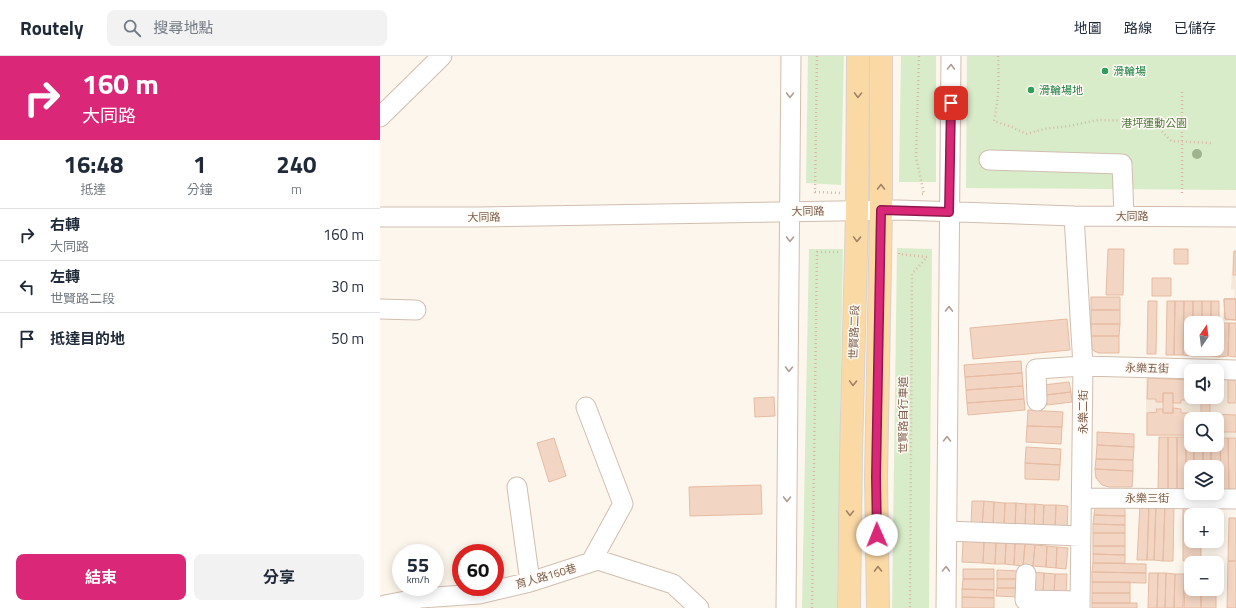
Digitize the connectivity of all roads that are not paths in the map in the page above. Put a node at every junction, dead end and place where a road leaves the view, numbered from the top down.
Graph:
1 (791, 56) edge
2 (858, 56) edge
3 (881, 56) edge
4 (951, 56) edge
5 (435, 58) edge
6 (380, 117) edge
7 (989, 160) dead end
8 (881, 210) junction
9 (857, 211) junction
10 (790, 212) junction
11 (949, 212) junction
12 (1074, 216) junction
13 (1124, 216) junction
14 (380, 217) edge
15 (1236, 217) edge
16 (380, 309) edge
17 (416, 310) dead end
18 (1083, 366) junction
19 (1236, 370) edge
20 (1037, 401) dead end
21 (586, 407) dead end
22 (517, 488) dead end
23 (1082, 498) junction
24 (1236, 499) edge
25 (947, 531) junction
26 (1081, 536) junction
27 (591, 562) junction
28 (1026, 574) dead end
29 (530, 582) junction
30 (1080, 605) edge
31 (380, 607) edge
32 (699, 608) edge
33 (786, 608) edge
34 (849, 608) edge
35 (878, 608) edge
36 (946, 608) edge

1 -> 10 street
2 -> 9 main road, 世賢路二段
8 -> 3 main road
11 -> 4 street
5 - 6 street
7 - 13 street
8 - 9 street, 大同路
8 - 11 street, 大同路
35 -> 8 main road
9 - 10 street, 大同路
9 -> 34 main road, 世賢路二段
10 - 14 street, 大同路
10 -> 33 street
11 - 12 street, 大同路
25 -> 11 street
12 - 13 street, 大同路
12 - 18 street, 永樂二街
13 - 15 street, 大同路
16 - 17 street
18 - 19 street, 永樂五街
18 - 20 street, 永樂五街
18 - 23 street, 永樂二街
21 - 27 street
22 - 29 street
23 - 24 street, 永樂三街
23 - 26 street, 永樂二街
25 - 26 street
36 -> 25 street
26 - 30 street, 永樂二街
27 - 29 street, 育人路160巷
27 - 32 street, 育人路160巷
28 - 30 street
29 - 31 street, 育人路160巷

